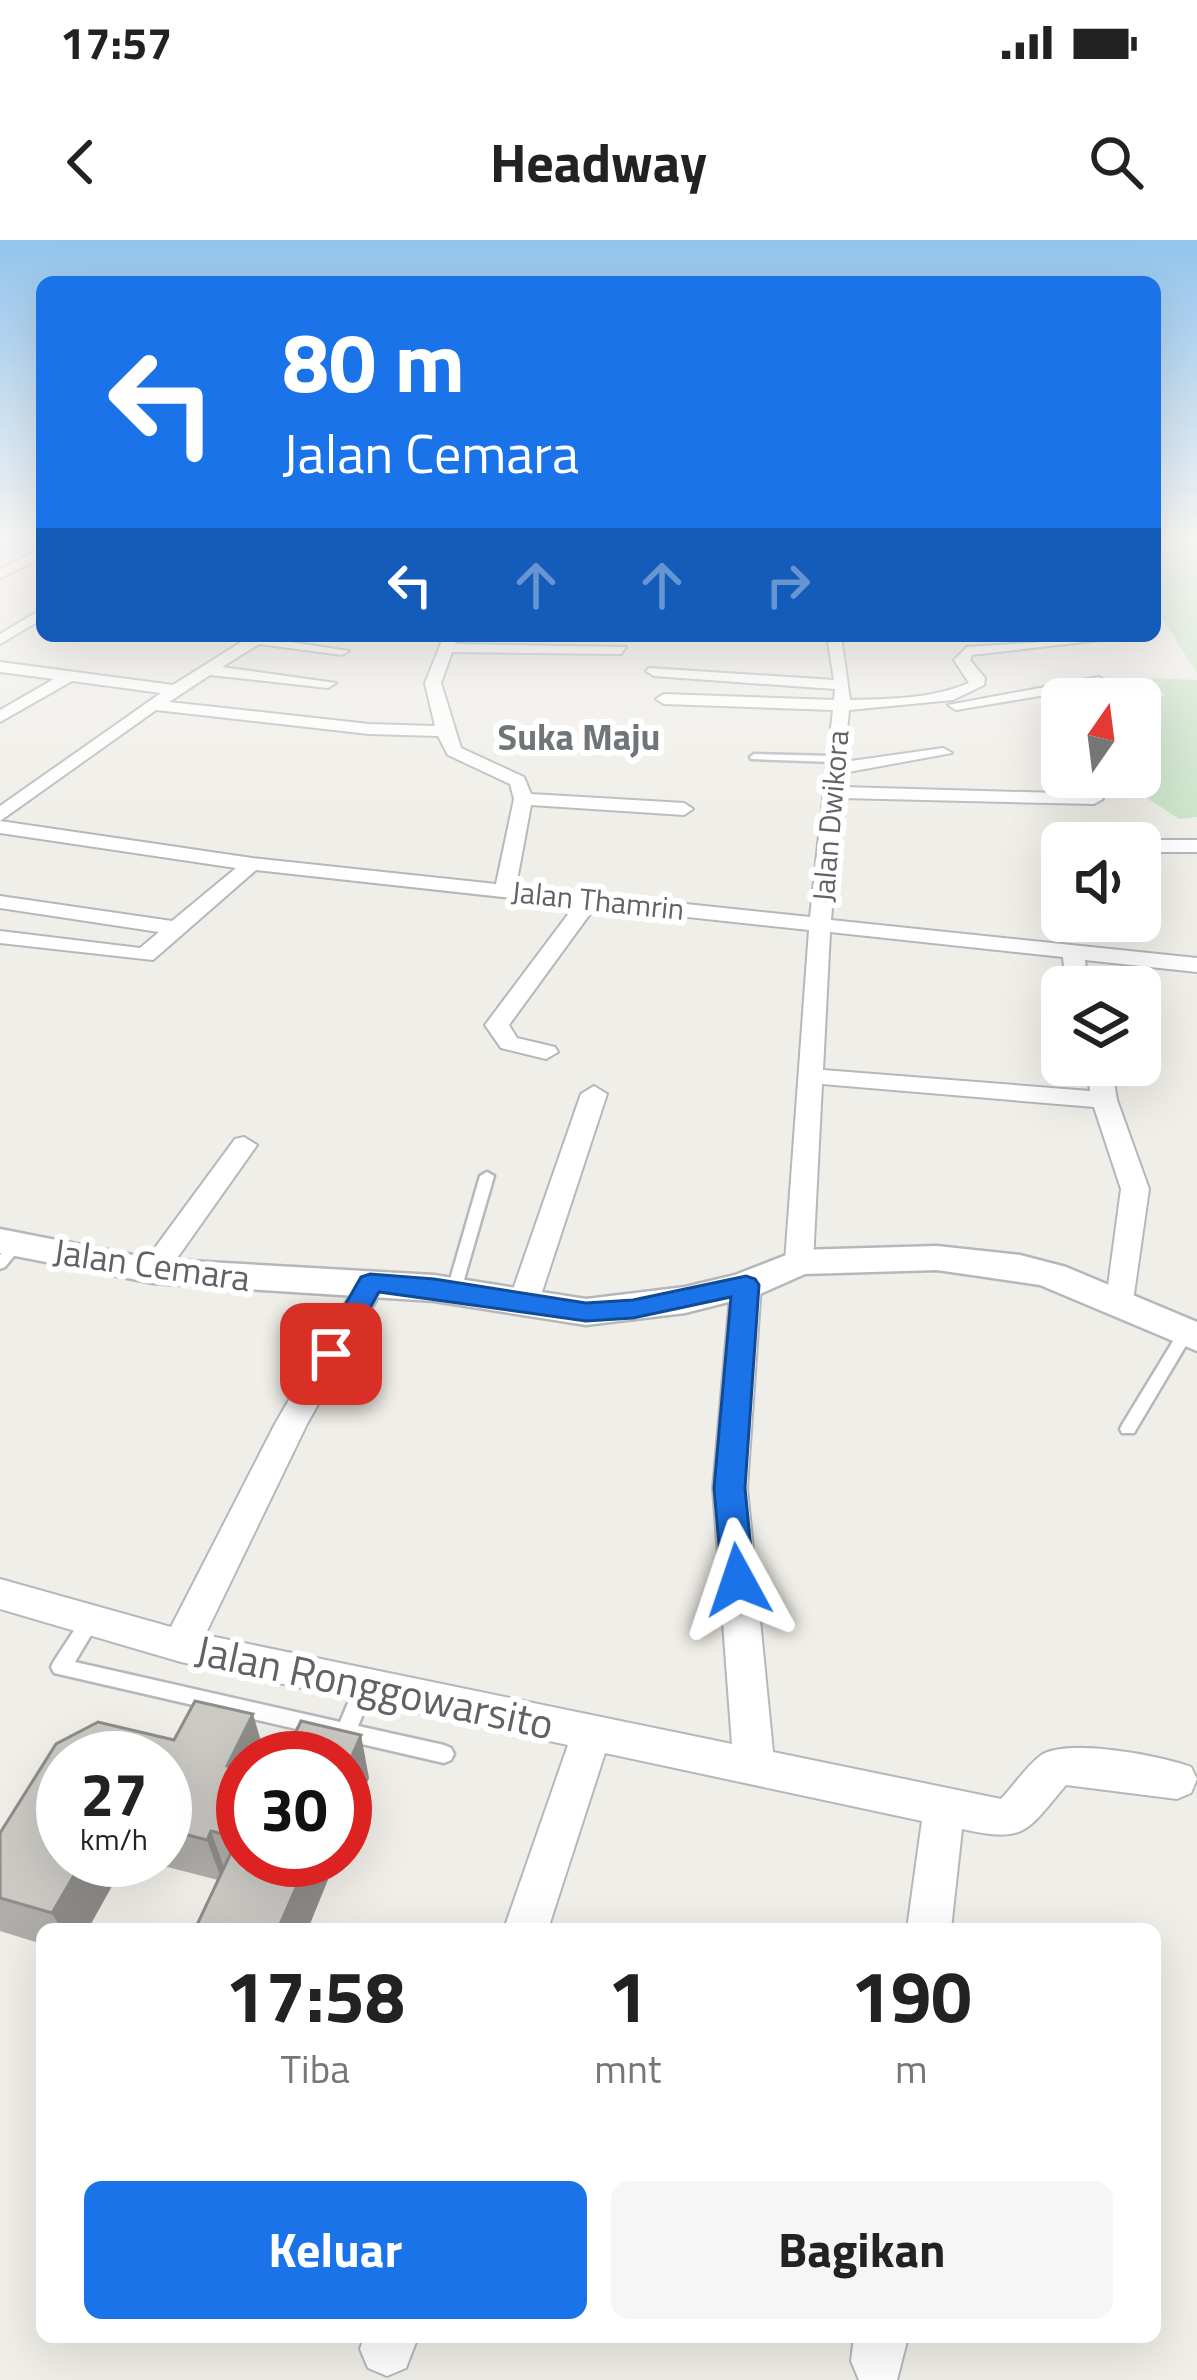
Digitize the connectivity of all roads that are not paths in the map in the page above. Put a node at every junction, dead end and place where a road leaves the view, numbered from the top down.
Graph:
1 (251, 642) edge
2 (284, 642) edge
3 (449, 642) edge
4 (835, 642) edge
5 (1064, 642) edge
6 (621, 650) dead end
7 (342, 651) dead end
8 (0, 668) edge
9 (205, 670) junction
10 (654, 671) dead end
11 (68, 677) junction
12 (328, 683) dead end
13 (843, 686) junction
14 (175, 690) junction
15 (1041, 692) edge
16 (664, 699) dead end
17 (153, 705) junction
18 (840, 706) junction
19 (0, 717) edge
20 (838, 726) junction
21 (444, 731) junction
22 (944, 753) dead end
23 (754, 757) dead end
24 (833, 764) junction
25 (830, 792) junction
26 (523, 799) junction
27 (1094, 799) dead end
28 (684, 809) dead end
29 (0, 815) edge
30 (0, 827) edge
31 (1161, 847) edge
32 (1197, 847) edge
33 (252, 864) junction
34 (505, 890) junction
35 (589, 900) junction
36 (0, 902) edge
37 (820, 924) junction
38 (177, 928) junction
39 (0, 937) edge
40 (1073, 951) junction
41 (1197, 965) edge
42 (1075, 966) edge
43 (546, 1052) dead end
44 (810, 1076) junction
45 (1103, 1086) edge
46 (594, 1094) dead end
47 (1105, 1100) junction
48 (244, 1145) dead end
49 (488, 1176) dead end
50 (6, 1249) edge
51 (799, 1262) junction
52 (153, 1271) junction
53 (370, 1283) junction
54 (746, 1285) junction
55 (454, 1291) junction
56 (524, 1301) junction
57 (1121, 1301) junction
58 (1191, 1335) edge
59 (1128, 1429) dead end
60 (0, 1594) edge
61 (91, 1620) junction
62 (181, 1646) junction
63 (365, 1685) junction
64 (346, 1731) joint
65 (592, 1732) junction
66 (372, 1737) edge
67 (444, 1754) dead end
68 (754, 1763) junction
69 (1177, 1780) dead end
70 (944, 1808) junction
71 (528, 1923) edge
72 (930, 1923) edge

1 - 9 street
2 - 7 street
3 - 6 street
3 - 21 street
4 - 13 street, Jalan Dwikora
5 - 18 street
8 - 11 street
9 - 12 street
9 - 14 street
10 - 13 street
11 - 14 street
11 - 19 street
13 - 18 street, Jalan Dwikora
14 - 17 street
15 - 20 street
16 - 18 street
17 - 21 street
17 - 29 street
18 - 20 street, Jalan Dwikora
20 - 24 street, Jalan Dwikora
21 - 26 street
22 - 24 street
23 - 24 lane
24 - 25 street, Jalan Dwikora
25 - 27 street
25 - 37 street, Jalan Dwikora
26 - 28 street
26 - 34 street
30 - 33 street, Jalan Thamrin
31 - 32 street
33 - 34 street, Jalan Thamrin
33 - 38 street
34 - 35 street, Jalan Thamrin
35 - 37 street, Jalan Thamrin
35 - 43 street
36 - 38 street
37 - 40 street, Jalan Thamrin
37 - 44 street
38 - 39 street
40 - 41 street, Jalan Thamrin
40 - 42 street
44 - 47 street
44 - 51 street
45 - 47 street
46 - 56 street
47 - 57 street
48 - 52 street
49 - 55 lane
50 - 52 street, Jalan Cemara
51 - 54 street, Jalan Cemara
51 - 57 street, Jalan Cemara
52 - 53 street, Jalan Cemara
53 - 55 street, Jalan Cemara
53 - 62 street
54 - 56 street, Jalan Cemara
54 - 68 street
55 - 56 street, Jalan Cemara
57 - 58 street, Jalan Cemara
58 - 59 lane
60 - 61 street, Jalan Ronggowarsito
61 - 62 street, Jalan Ronggowarsito
61 - 64 lane
62 - 63 street, Jalan Ronggowarsito
63 - 64 lane
63 - 65 street, Jalan Ronggowarsito
65 - 68 street, Jalan Ronggowarsito
65 - 71 street
66 - 67 lane
68 - 70 street, Jalan Ronggowarsito
69 - 70 street, Jalan Ronggowarsito
70 - 72 street

